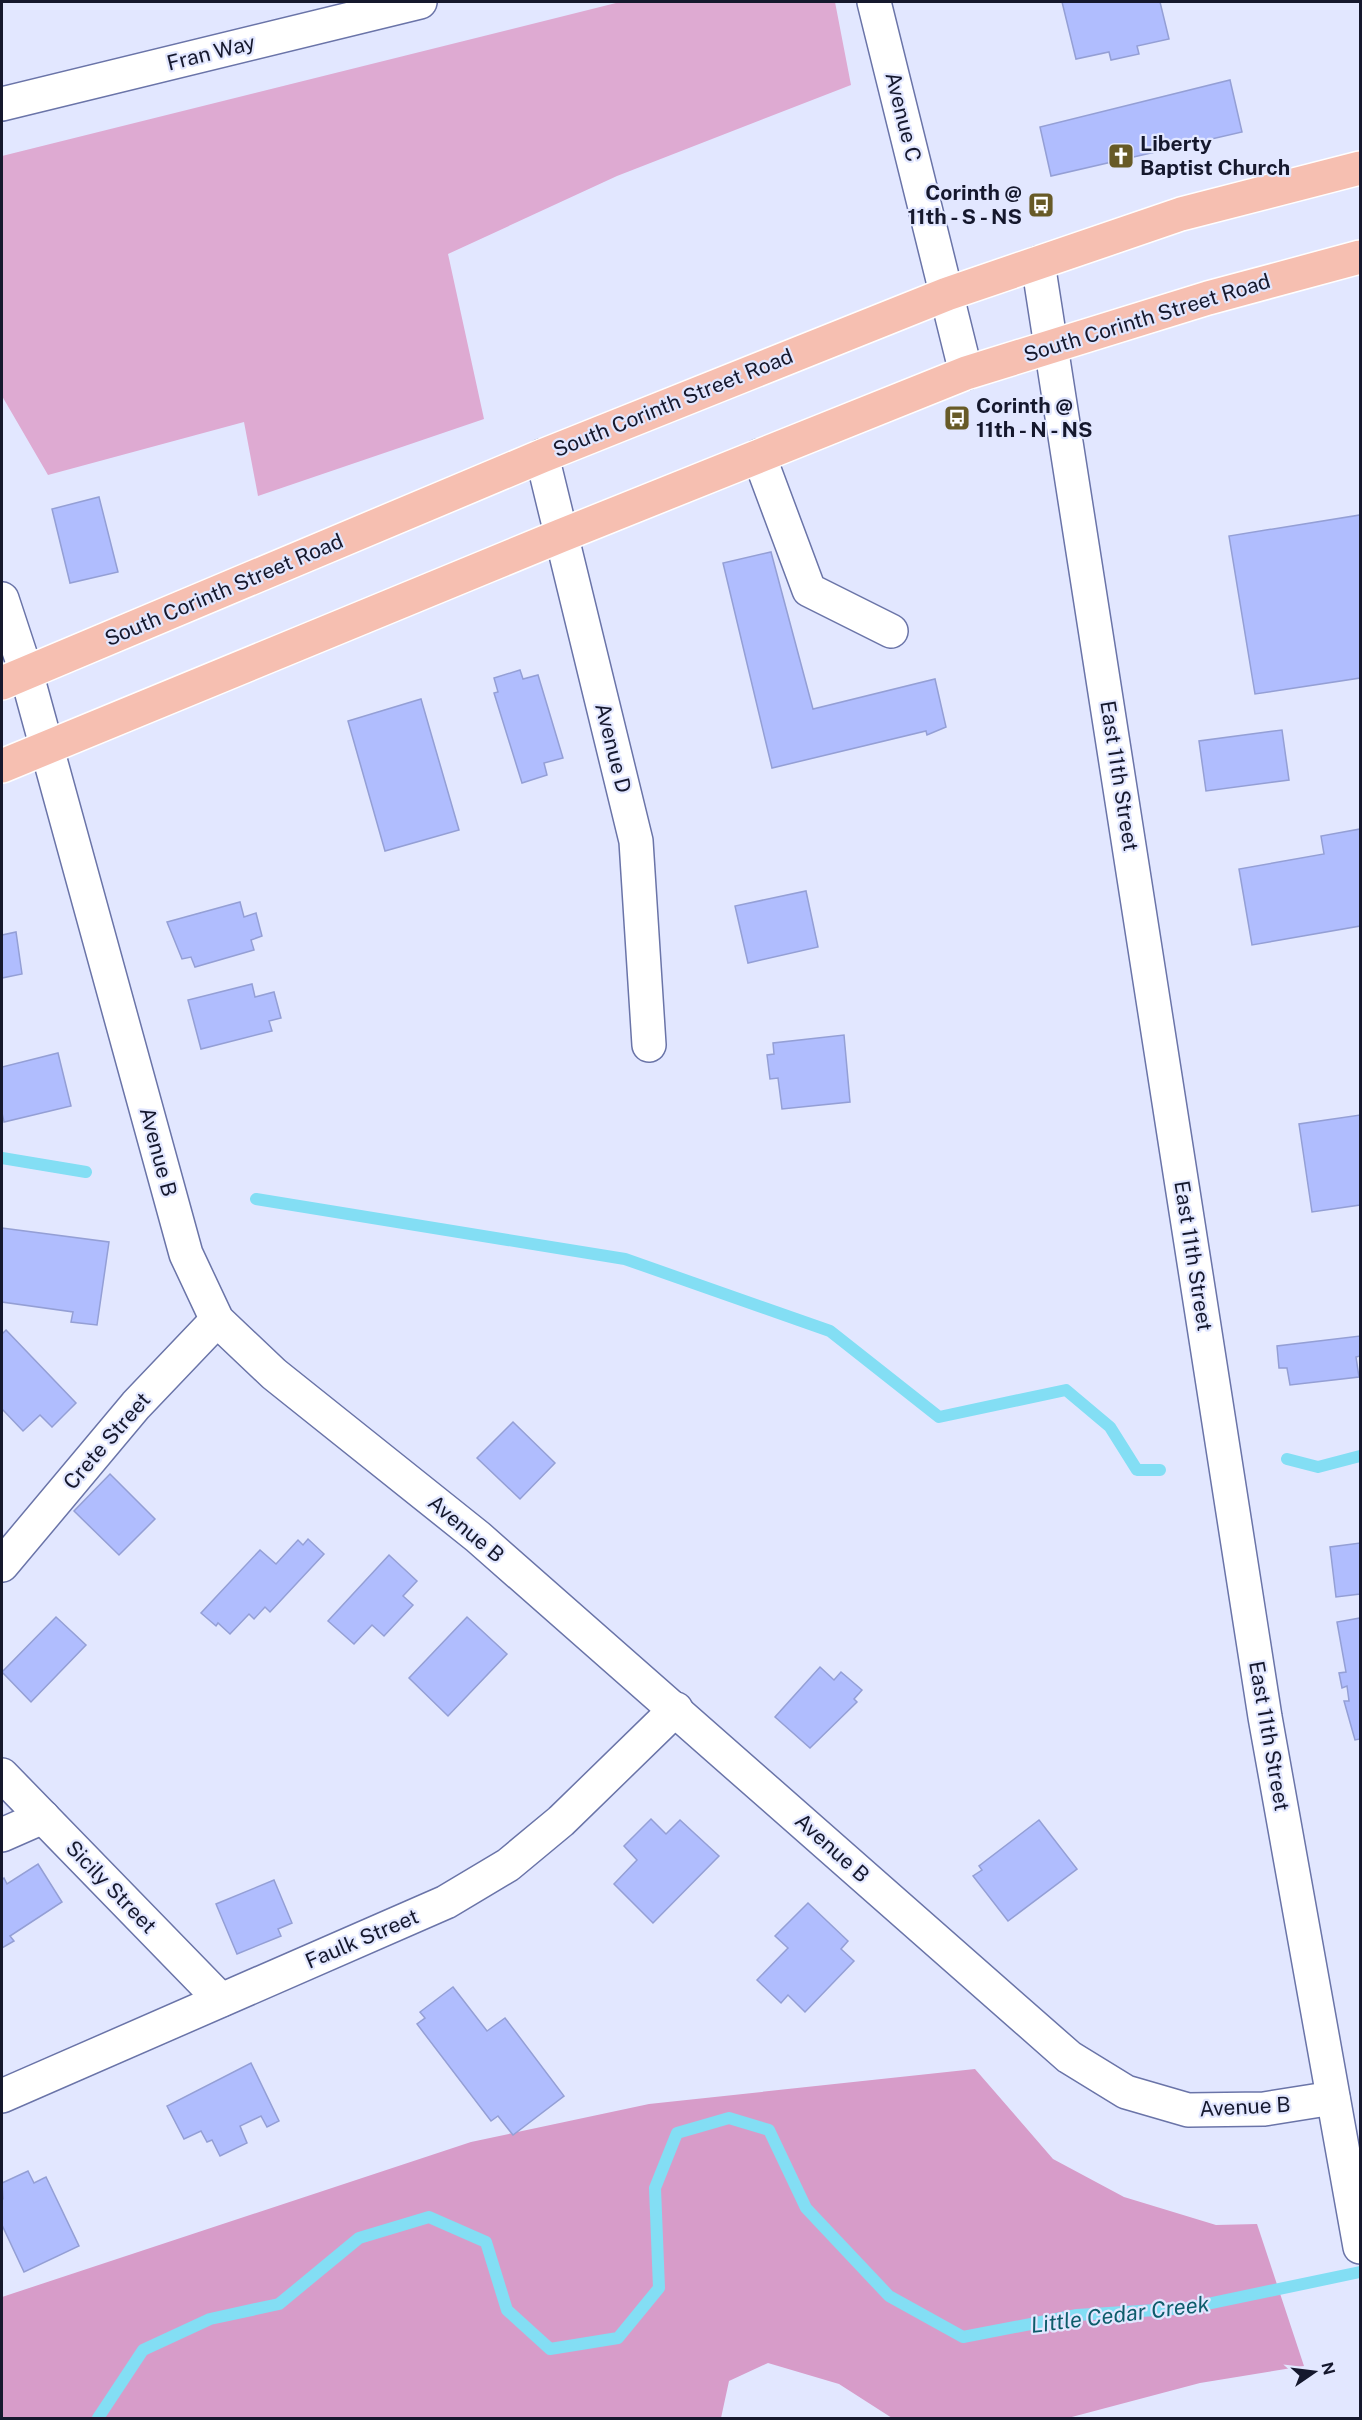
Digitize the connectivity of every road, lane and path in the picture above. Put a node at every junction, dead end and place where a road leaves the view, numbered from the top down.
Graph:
1 (420, 2) edge
2 (874, 2) edge
3 (2, 104) edge
4 (1358, 169) edge
5 (1360, 257) edge
6 (1038, 263) junction
7 (947, 294) junction
8 (1052, 346) junction
9 (966, 373) junction
10 (542, 456) junction
11 (759, 456) junction
12 (560, 536) junction
13 (2, 599) edge
14 (891, 631) dead end
15 (14, 677) edge
16 (47, 747) junction
17 (2, 766) edge
18 (649, 1045) dead end
19 (217, 1320) junction
20 (2, 1565) edge
21 (676, 1709) junction
22 (2, 1775) edge
23 (43, 1818) junction
24 (2, 1835) edge
25 (221, 2000) junction
26 (2, 2096) edge
27 (1333, 2098) junction
28 (1360, 2247) edge

1 - 3 street, Fran Way
2 - 7 street, Avenue C
4 - 6 main road, South Corinth Street Road
5 - 8 main road, South Corinth Street Road
6 - 7 main road, South Corinth Street Road
6 - 8 street, East 11th Street
7 - 9 street, Avenue C
7 - 10 main road, South Corinth Street Road
8 - 9 main road, South Corinth Street Road
8 - 27 street, East 11th Street
9 - 11 main road, South Corinth Street Road
10 - 12 street, Avenue D
10 - 15 main road, South Corinth Street Road
11 - 12 main road, South Corinth Street Road
11 - 14 street
12 - 16 main road, South Corinth Street Road
12 - 18 street, Avenue D
13 - 15 street, Avenue B
15 - 16 street, Avenue B
16 - 17 main road, South Corinth Street Road
16 - 19 street, Avenue B
19 - 20 street, Crete Street
19 - 21 street, Avenue B
21 - 25 street, Faulk Street
21 - 27 street, Avenue B
22 - 23 street, Sicily Street
23 - 24 street
23 - 25 street, Sicily Street
25 - 26 street, Faulk Street
27 - 28 street, East 11th Street

